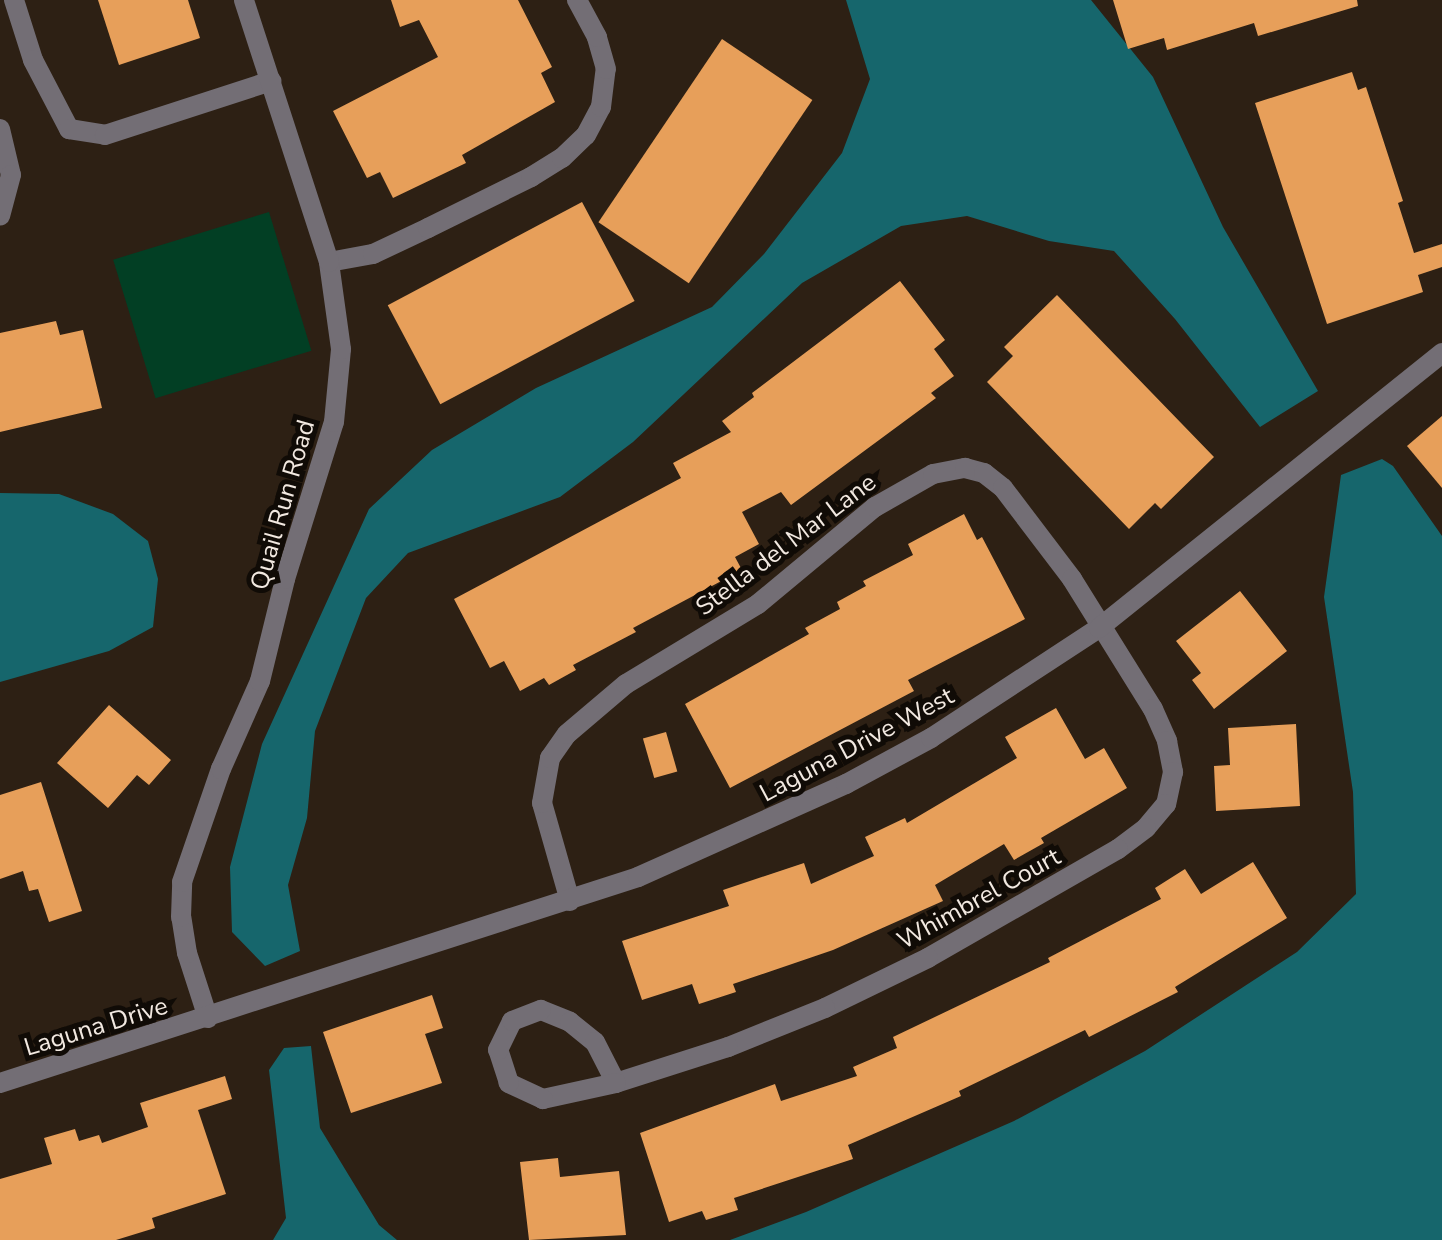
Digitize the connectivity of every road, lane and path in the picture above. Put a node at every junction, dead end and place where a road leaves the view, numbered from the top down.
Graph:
1 (14, 0) edge
2 (244, 0) edge
3 (578, 0) edge
4 (271, 81) junction
5 (0, 128) edge
6 (0, 216) edge
7 (329, 262) junction
8 (1442, 353) edge
9 (1098, 628) junction
10 (570, 900) junction
11 (208, 1018) junction
12 (0, 1083) edge
13 (616, 1083) junction

1 - 4 street
2 - 4 street, Quail Run Road
3 - 7 street
4 - 7 street, Quail Run Road
5 - 6 street
7 - 11 street, Quail Run Road
8 - 9 street, Laguna Drive West
9 - 10 street, Laguna Drive West
9 - 10 street, Stella del Mar Lane
9 - 13 street, Whimbrel Court
10 - 11 street, Laguna Drive West
11 - 12 street, Laguna Drive
13 - 13 street, Whimbrel Court

